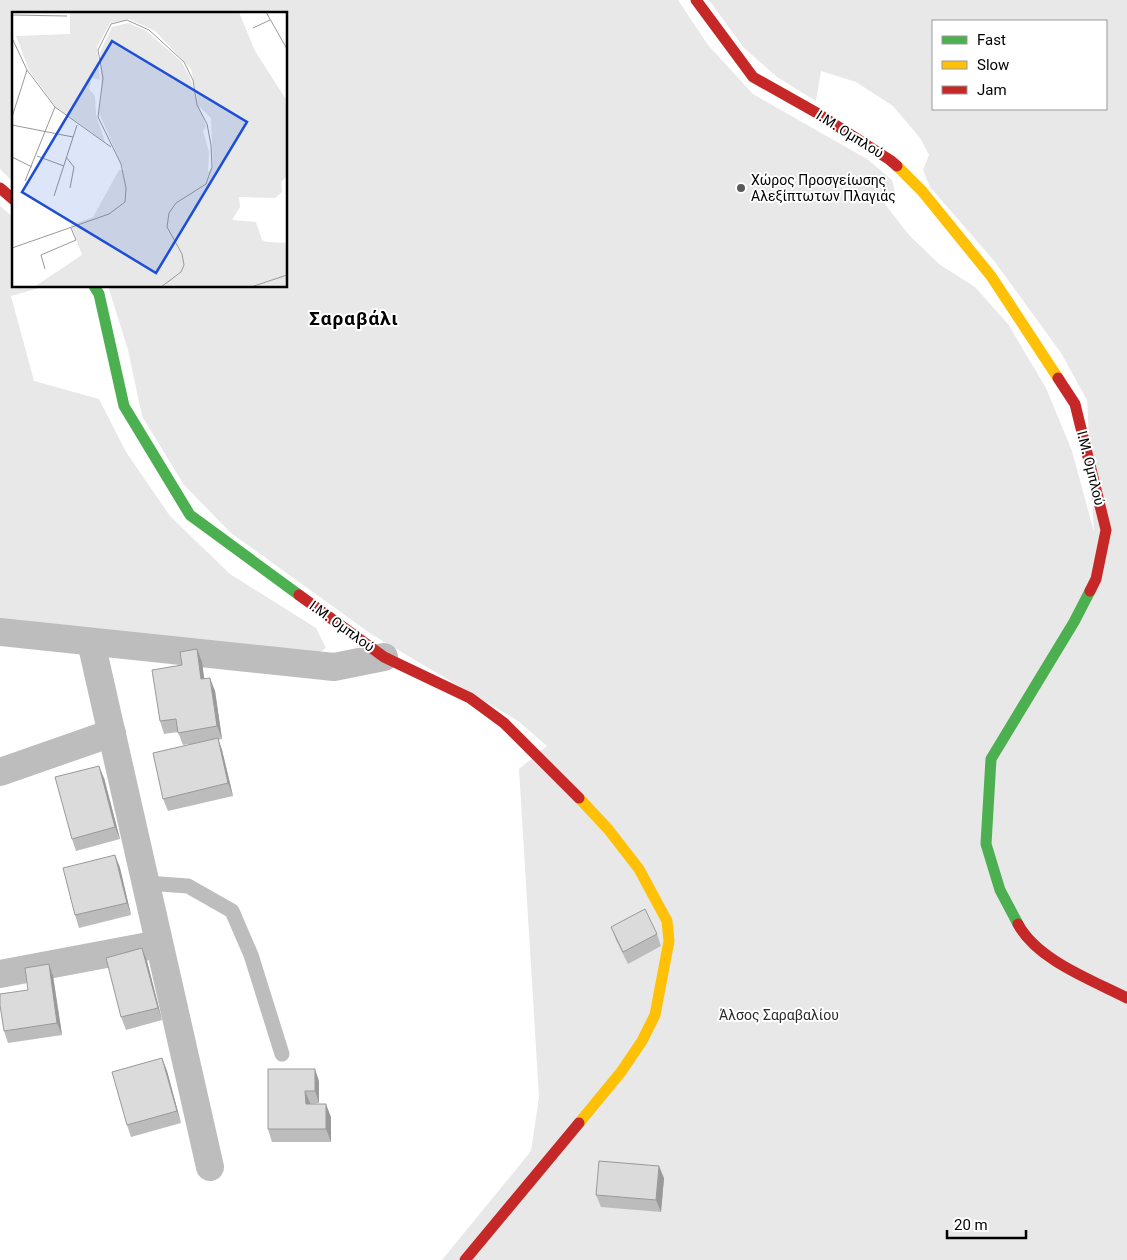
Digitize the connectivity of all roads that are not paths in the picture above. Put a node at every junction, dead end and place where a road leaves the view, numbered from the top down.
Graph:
1 (696, 0) edge
2 (0, 188) edge
3 (12, 198) edge
4 (95, 288) edge
5 (0, 632) edge
6 (91, 642) junction
7 (384, 657) junction
8 (112, 733) junction
9 (0, 772) edge
10 (146, 883) junction
11 (160, 944) junction
12 (0, 974) edge
13 (1127, 998) edge
14 (282, 1054) dead end
15 (210, 1167) dead end
16 (465, 1260) edge

1 - 13 street, Ι.Μ. Ομπλού
2 - 3 street
4 - 7 street, Ι.Μ. Ομπλού
5 - 6 street, Ι.Μ. Ομπλού
6 - 7 street, Ι.Μ. Ομπλού
6 - 8 street
7 - 16 street
8 - 9 street
8 - 10 street
10 - 11 street
10 - 14 lane
11 - 12 street
11 - 15 street

